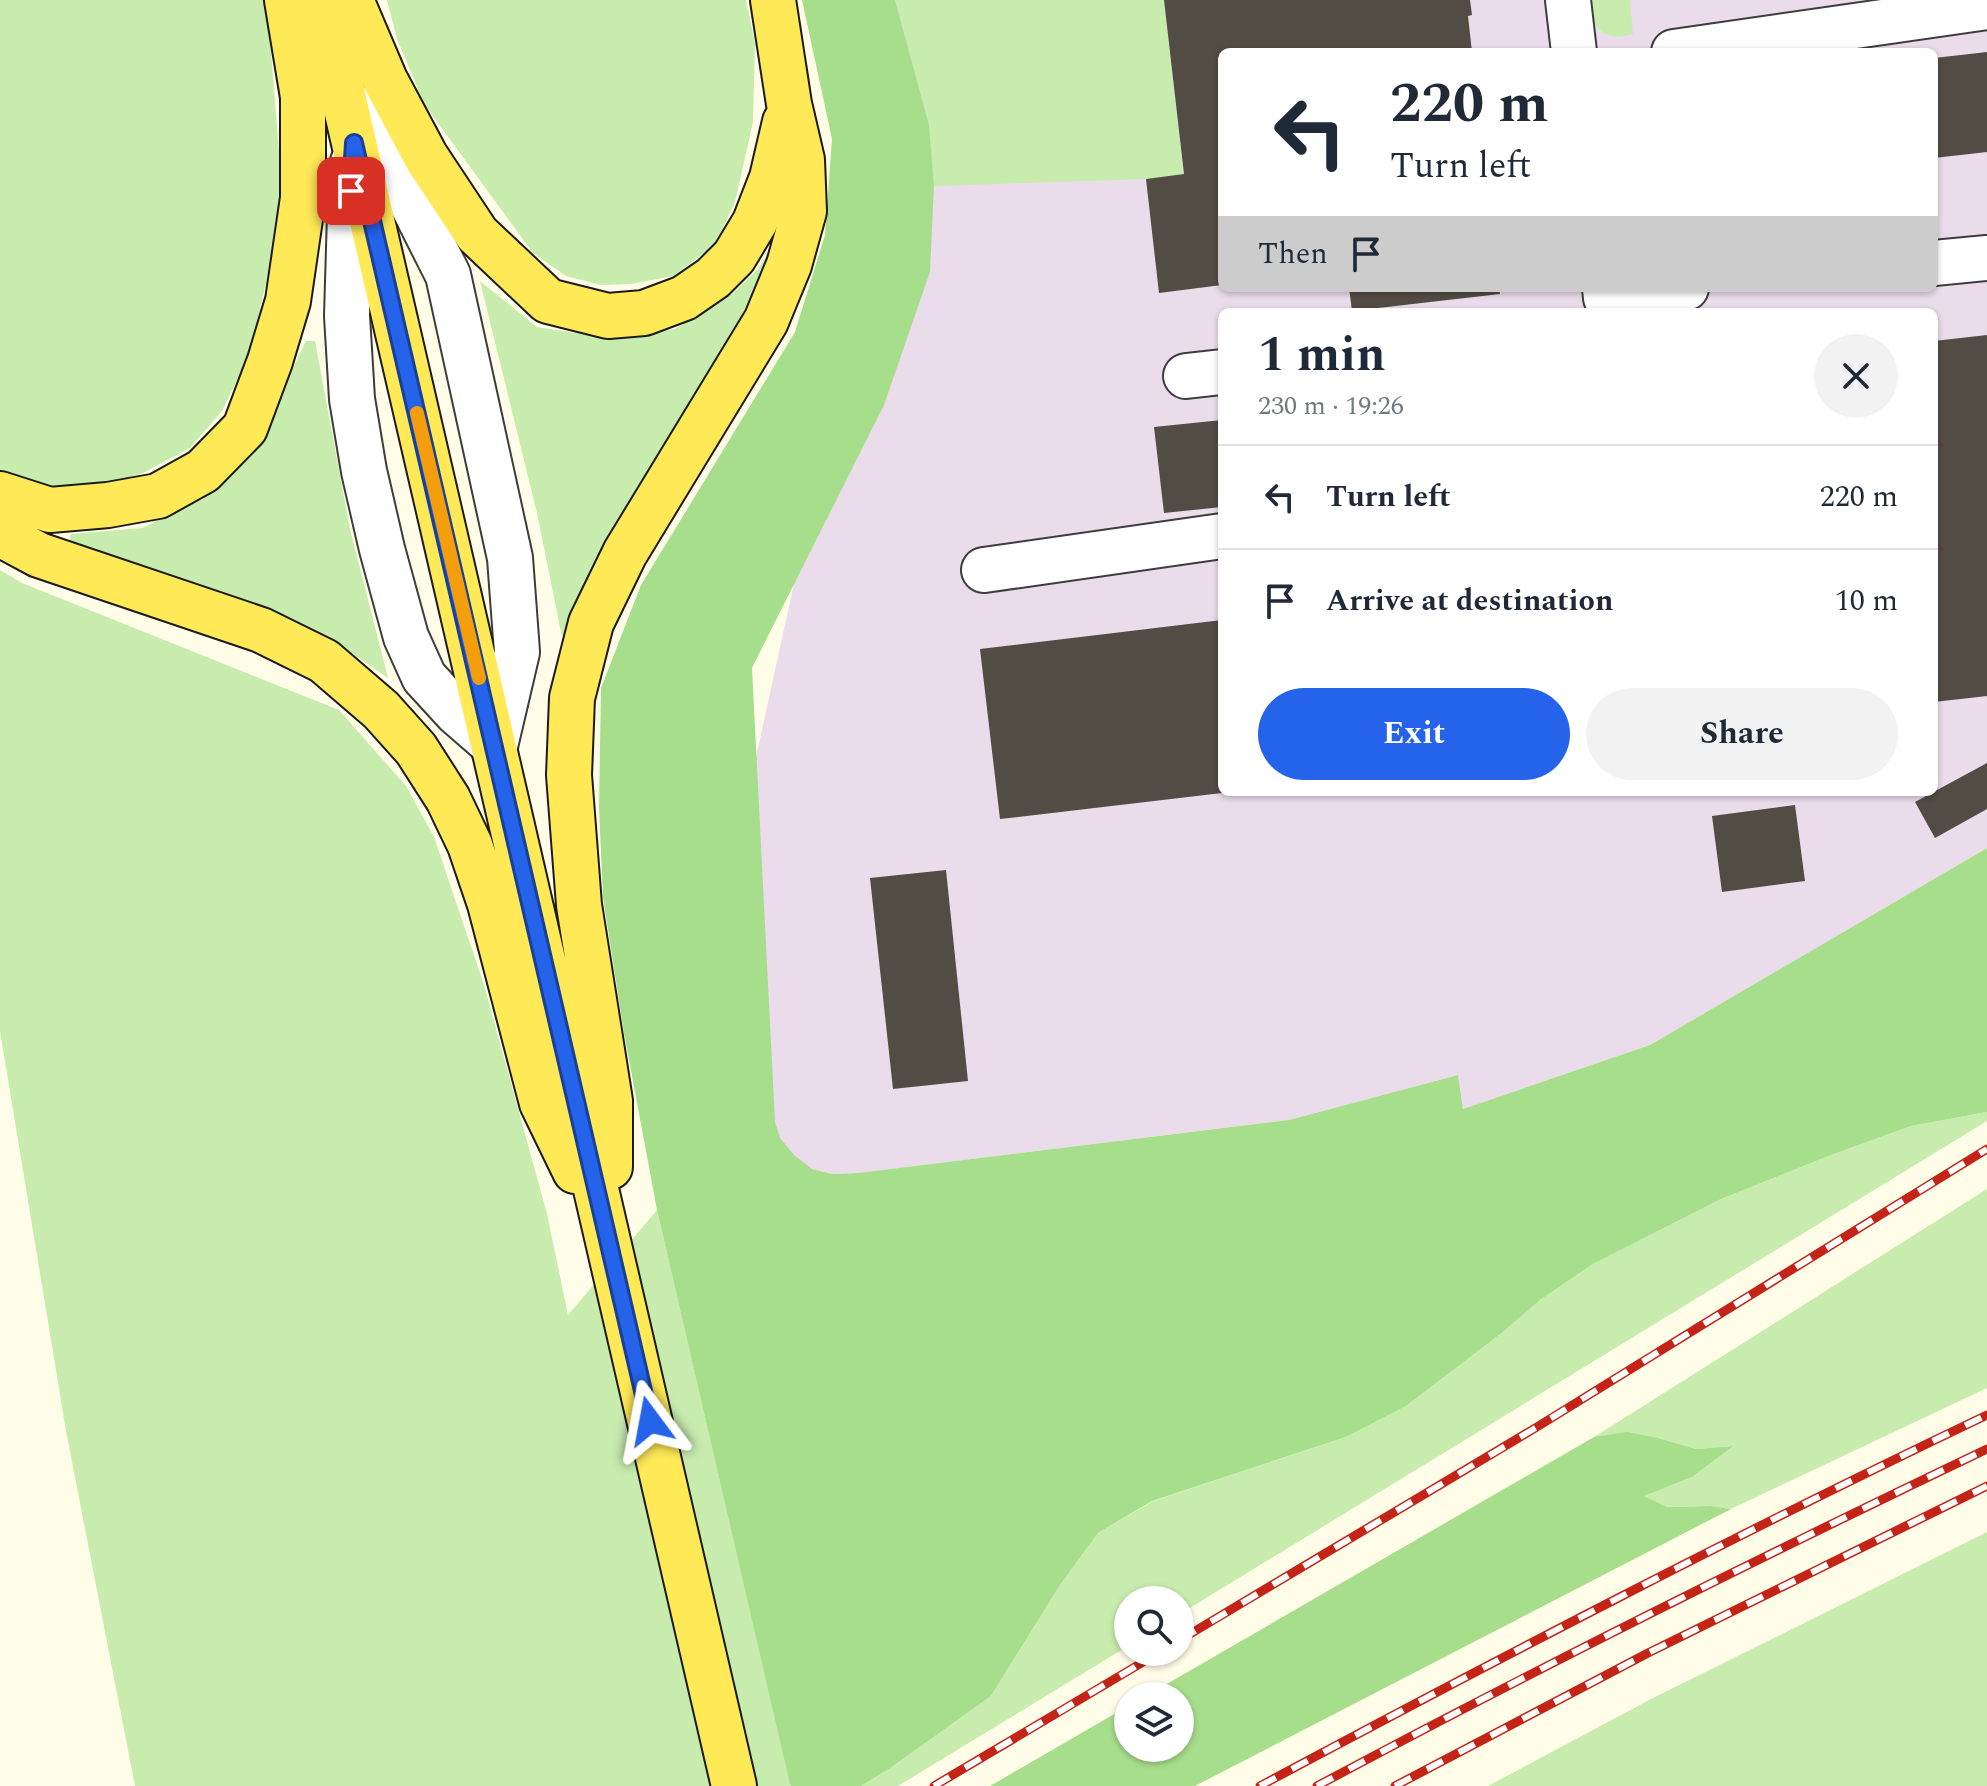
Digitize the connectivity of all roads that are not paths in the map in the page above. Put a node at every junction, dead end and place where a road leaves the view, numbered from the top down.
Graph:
1 (287, 0) edge
2 (321, 0) edge
3 (351, 0) edge
4 (773, 0) edge
5 (1568, 0) edge
6 (1987, 7) edge
7 (1812, 16) edge
8 (1574, 48) edge
9 (1689, 48) edge
10 (343, 94) junction
11 (789, 104) junction
12 (354, 143) junction
13 (1987, 258) edge
14 (1938, 263) edge
15 (1657, 292) edge
16 (1606, 299) edge
17 (0, 494) edge
18 (0, 534) edge
19 (1218, 537) edge
20 (984, 570) dead end
21 (495, 746) junction
22 (610, 1246) junction
23 (734, 1786) edge

1 - 17 main road
2 - 10 main road
3 - 11 main road
4 - 11 main road
5 - 8 lane
6 - 7 lane
7 - 9 lane
10 - 12 main road
10 - 21 lane
11 - 22 main road
12 - 21 main road
12 - 21 lane
13 - 14 lane
15 - 16 lane
18 - 22 main road
19 - 20 lane
21 - 22 main road
22 - 23 main road

